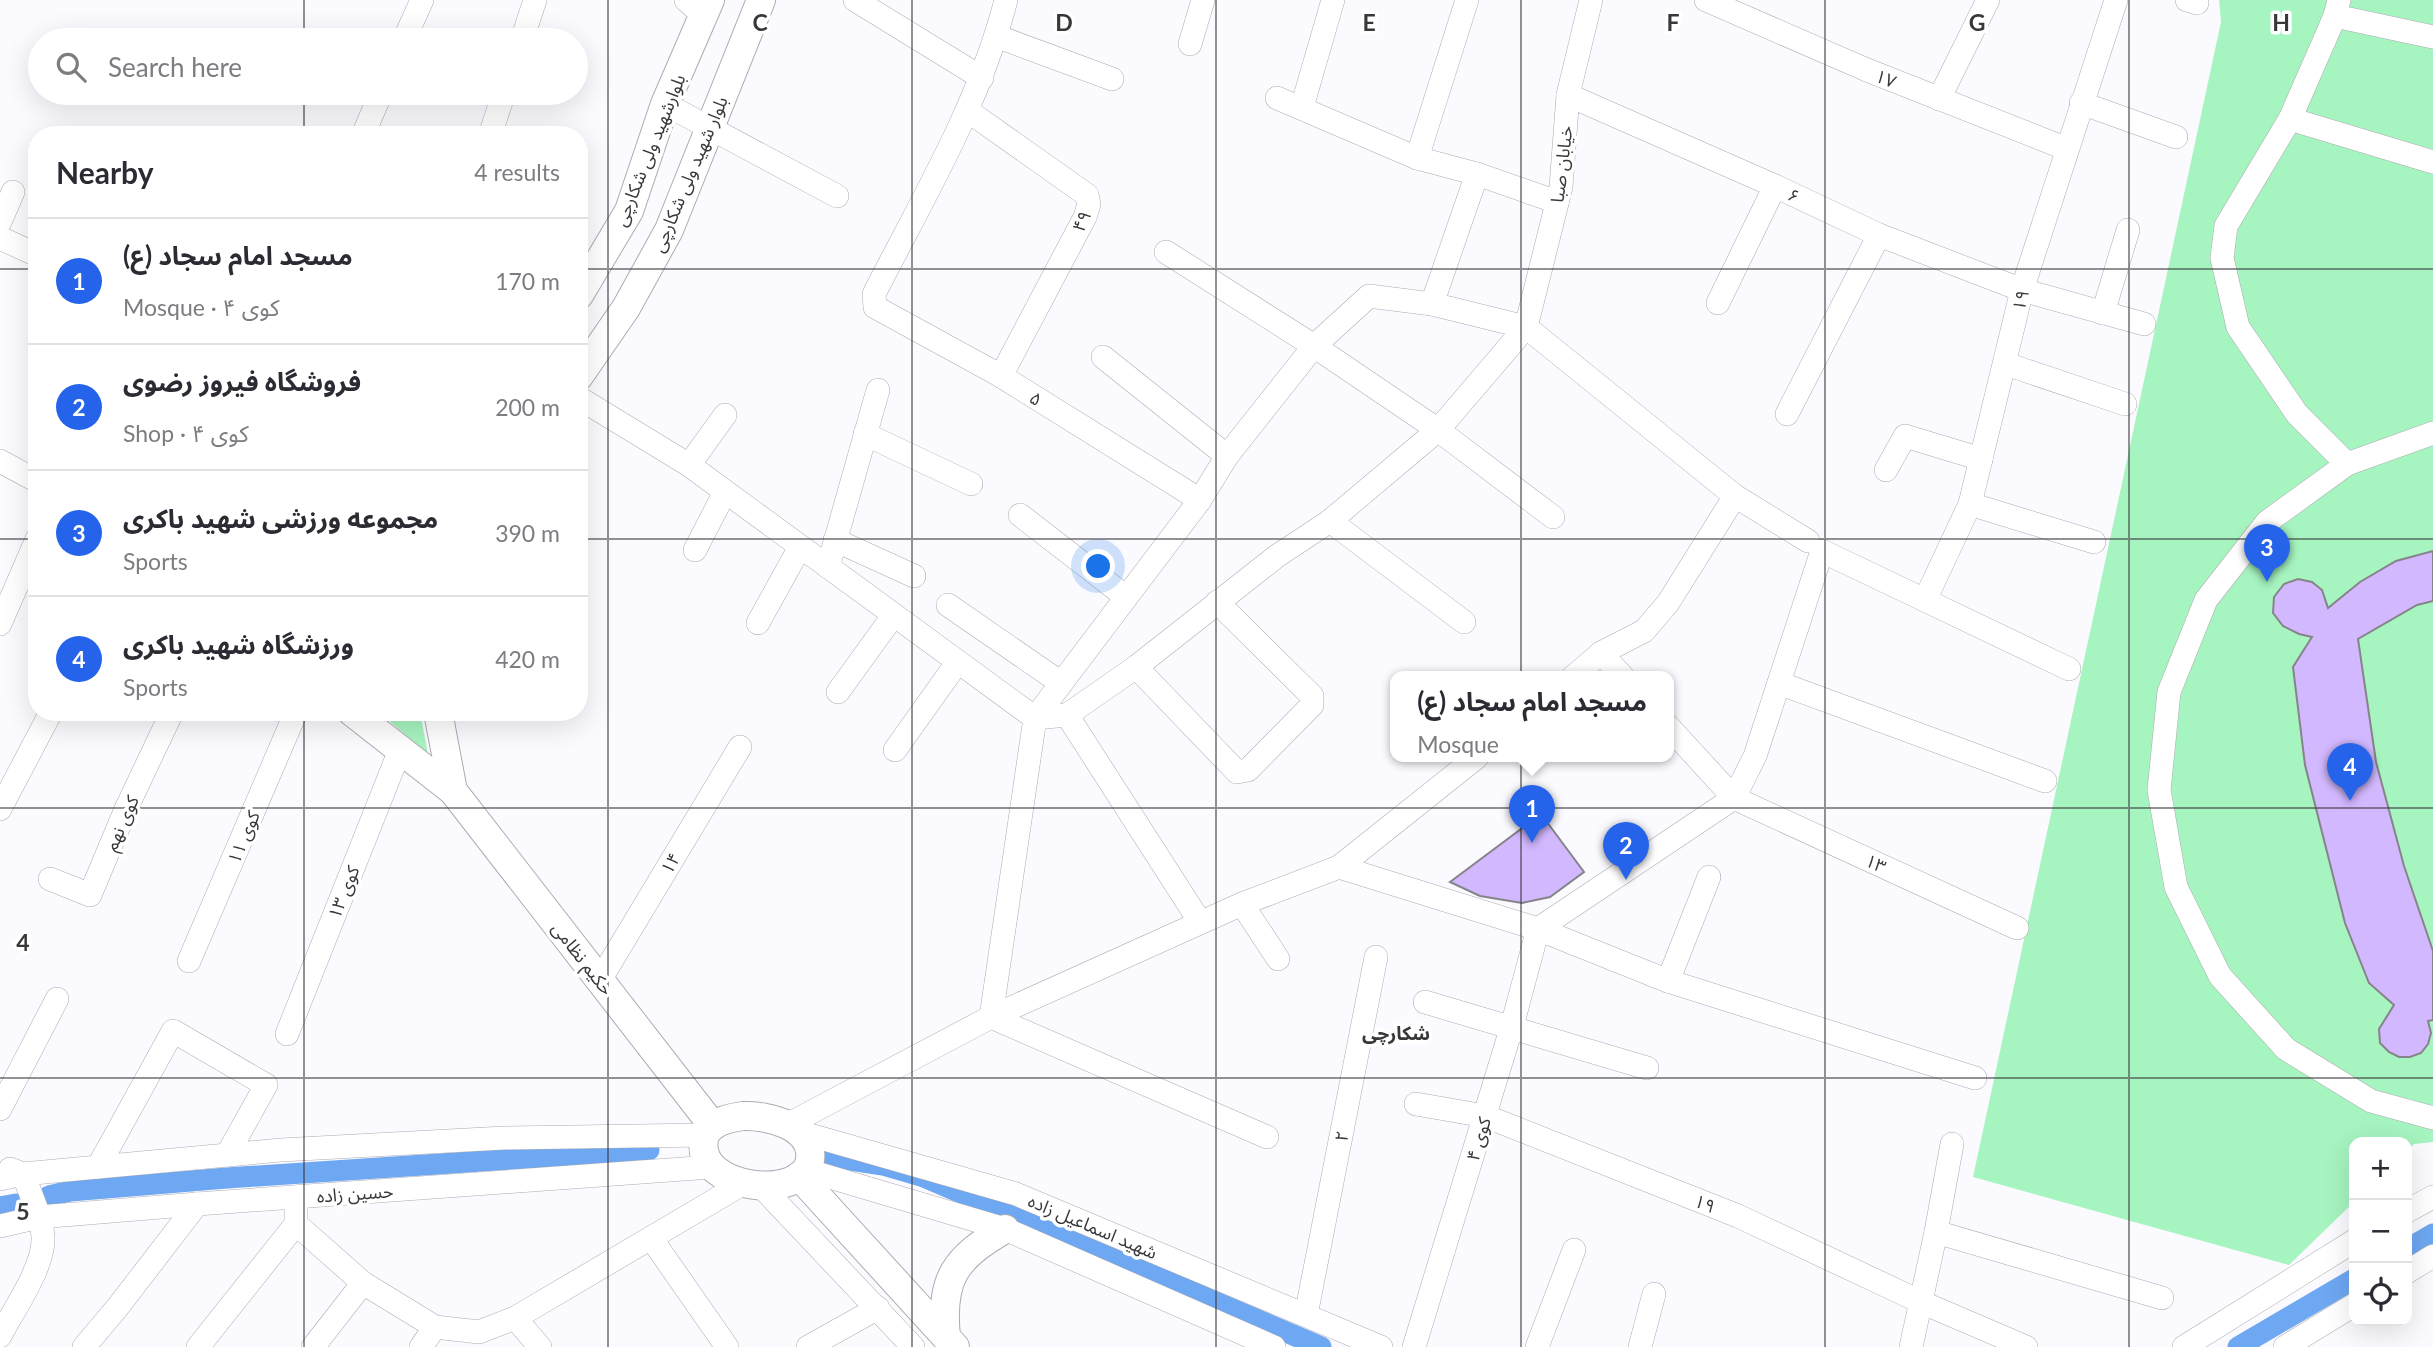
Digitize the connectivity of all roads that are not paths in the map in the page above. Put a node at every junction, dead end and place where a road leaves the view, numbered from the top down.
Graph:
1 (422, 0) edge
2 (535, 0) edge
3 (761, 0) edge
4 (855, 0) edge
5 (1006, 0) edge
6 (1203, 0) edge
7 (1333, 0) edge
8 (1467, 0) edge
9 (1591, 0) edge
10 (1706, 0) edge
11 (1988, 0) edge
12 (2116, 0) edge
13 (700, 5) edge
14 (2337, 8) edge
15 (409, 28) edge
16 (526, 28) edge
17 (996, 36) junction
18 (2433, 37) edge
19 (1190, 44) dead end
20 (982, 78) junction
21 (1112, 79) dead end
22 (1568, 95) junction
23 (1277, 98) dead end
24 (1939, 99) junction
25 (2081, 103) junction
26 (665, 104) junction
27 (376, 105) edge
28 (500, 105) edge
29 (1302, 107) junction
30 (968, 111) junction
31 (2290, 119) junction
32 (367, 126) edge
33 (493, 126) edge
34 (711, 128) junction
35 (2176, 137) dead end
36 (2067, 149) junction
37 (1417, 158) junction
38 (2433, 162) edge
39 (1476, 174) junction
40 (1775, 186) junction
41 (13, 192) dead end
42 (837, 196) dead end
43 (1557, 202) junction
44 (0, 222) edge
45 (2128, 230) dead end
46 (1879, 236) junction
47 (0, 237) edge
48 (28, 251) edge
49 (1166, 252) dead end
50 (588, 280) edge
51 (2022, 290) junction
52 (1718, 303) dead end
53 (1432, 304) junction
54 (2103, 313) junction
55 (2144, 324) dead end
56 (1526, 327) junction
57 (1314, 346) junction
58 (1103, 357) dead end
59 (588, 363) edge
60 (2006, 364) junction
61 (1001, 376) junction
62 (878, 390) dead end
63 (588, 403) edge
64 (2125, 404) dead end
65 (1787, 414) dead end
66 (724, 415) dead end
67 (1438, 430) junction
68 (2433, 433) edge
69 (865, 434) junction
70 (1227, 456) junction
71 (1981, 459) junction
72 (0, 461) edge
73 (2347, 464) junction
74 (689, 465) junction
75 (1886, 470) dead end
76 (28, 476) edge
77 (971, 484) dead end
78 (725, 492) junction
79 (1735, 496) junction
80 (1200, 500) junction
81 (1970, 504) junction
82 (1020, 515) dead end
83 (1553, 517) dead end
84 (1330, 521) junction
85 (835, 540) junction
86 (1808, 541) dead end
87 (2094, 542) dead end
88 (800, 547) junction
89 (695, 550) dead end
90 (28, 560) edge
91 (828, 567) junction
92 (914, 576) dead end
93 (1126, 597) junction
94 (1925, 600) junction
95 (1217, 602) junction
96 (948, 605) dead end
97 (893, 616) junction
98 (758, 622) dead end
99 (1464, 622) dead end
100 (0, 624) edge
101 (1601, 653) junction
102 (957, 663) junction
103 (1136, 667) junction
104 (2069, 668) dead end
105 (1580, 671) edge
106 (1618, 671) edge
107 (1061, 683) junction
108 (1779, 683) junction
109 (838, 692) dead end
110 (1068, 715) junction
111 (1035, 718) junction
112 (46, 721) edge
113 (168, 721) edge
114 (292, 721) edge
115 (363, 721) edge
116 (440, 721) edge
117 (1674, 733) edge
118 (740, 747) dead end
119 (400, 750) junction
120 (895, 750) dead end
121 (1471, 762) edge
122 (2045, 780) dead end
123 (453, 791) junction
124 (1734, 798) junction
125 (0, 809) edge
126 (1339, 867) junction
127 (1709, 877) dead end
128 (50, 879) dead end
129 (1242, 904) junction
130 (1200, 922) junction
131 (2017, 928) dead end
132 (1538, 929) junction
133 (1376, 957) dead end
134 (1278, 959) dead end
135 (189, 961) dead end
136 (600, 980) junction
137 (1668, 981) junction
138 (57, 999) dead end
139 (1425, 1002) dead end
140 (991, 1017) junction
141 (1512, 1026) junction
142 (287, 1034) dead end
143 (1647, 1068) dead end
144 (1975, 1078) dead end
145 (1416, 1104) dead end
146 (0, 1109) edge
147 (1485, 1116) junction
148 (2433, 1118) edge
149 (792, 1128) junction
150 (709, 1131) junction
151 (1267, 1137) dead end
152 (1952, 1144) dead end
153 (227, 1155) junction
154 (0, 1165) edge
155 (98, 1167) junction
156 (711, 1167) junction
157 (803, 1173) junction
158 (23, 1174) junction
159 (0, 1179) edge
160 (751, 1183) junction
161 (296, 1197) junction
162 (2433, 1197) edge
163 (197, 1204) junction
164 (2412, 1208) edge
165 (39, 1217) junction
166 (296, 1224) junction
167 (0, 1226) edge
168 (1005, 1228) junction
169 (1936, 1233) junction
170 (650, 1238) junction
171 (2349, 1244) edge
172 (1574, 1250) dead end
173 (2433, 1256) edge
174 (2412, 1269) edge
175 (363, 1283) junction
176 (1654, 1294) dead end
177 (2162, 1298) dead end
178 (1921, 1302) junction
179 (878, 1308) junction
180 (2349, 1308) edge
181 (1306, 1315) junction
182 (515, 1318) junction
183 (435, 1327) junction
184 (0, 1336) edge
185 (475, 1339) edge
186 (2309, 1340) edge
187 (951, 1342) edge
188 (84, 1347) edge
189 (198, 1347) edge
190 (313, 1347) edge
191 (421, 1347) edge
192 (541, 1347) edge
193 (727, 1347) edge
194 (808, 1347) edge
195 (913, 1347) edge
196 (1273, 1347) edge
197 (1381, 1347) edge
198 (1414, 1347) edge
199 (1537, 1347) edge
200 (1640, 1347) edge
201 (1910, 1347) edge
202 (2026, 1347) edge
203 (2184, 1347) edge
204 (2285, 1347) edge

1 - 15 street
2 - 16 street
3 - 34 main road, بلوار شهید ولی شکارچی
4 - 20 street
5 - 17 street
6 - 19 street
7 - 29 street
8 - 37 street
9 - 22 street, خیابان صبا
10 - 24 street, ۱۷
11 - 24 street
12 - 25 street, ۱۹
13 - 26 main road, بلوارشهید ولی شکارچی
14 - 18 street
14 - 31 street
17 - 20 street
17 - 21 street
20 - 30 street
22 - 40 street, ۶
22 - 43 street, خیابان صبا
23 - 29 street
24 - 36 street, ۱۷
25 - 35 street
25 - 36 street, ۱۹
26 - 34 street
26 - 50 main road, بلوارشهید ولی شکارچی
27 - 32 street
28 - 33 street
29 - 37 street
30 - 61 street, ۴۹
30 - 61 street, ۵
31 - 38 street
31 - 73 street
34 - 42 street
34 - 59 main road, بلوار شهید ولی شکارچی
36 - 51 street, ۱۹
37 - 39 street
39 - 43 street
39 - 53 street
40 - 46 street, ۶
40 - 52 street
41 - 44 street
43 - 56 street, خیابان صبا
45 - 54 street
46 - 51 street, ۶
46 - 65 street
47 - 48 street
49 - 57 street
51 - 54 street, ۶
51 - 60 street, ۱۹
53 - 56 street
53 - 57 street
54 - 55 street, ۶
56 - 67 street
56 - 79 street
57 - 67 street
57 - 70 street
58 - 70 street
60 - 64 street
60 - 71 street, ۱۹
61 - 80 street, ۵
62 - 69 street
63 - 74 street
66 - 74 street
67 - 83 street
67 - 84 street
68 - 73 street
69 - 77 street
69 - 85 street
70 - 80 street
71 - 75 street
71 - 81 street, ۱۹
72 - 76 street
73 - 148 street
74 - 78 street
78 - 88 street
78 - 89 street
79 - 86 street
79 - 101 street
80 - 93 street
81 - 87 street
81 - 94 street, ۱۹
82 - 93 street
84 - 95 street
84 - 99 street
85 - 91 street
85 - 92 street
88 - 91 street
88 - 98 street
90 - 100 street
91 - 97 street
93 - 107 street
94 - 104 street
94 - 108 street
95 - 103 street
95 - 103 street
96 - 107 street
97 - 102 street
97 - 109 street
101 - 105 street
101 - 106 street
102 - 111 street
102 - 120 street
103 - 110 street
107 - 111 street
108 - 122 street
108 - 124 street
110 - 111 street
110 - 130 street
111 - 140 street
112 - 125 street
113 - 128 street, کوی نهم
114 - 135 street, کوی ۱۱
115 - 119 main road, حکیم نظامی
116 - 123 main road, حکیم نظامی
117 - 124 street
118 - 136 street, ۱۴
119 - 123 main road, حکیم نظامی
119 - 142 street, کوی ۱۳
121 - 126 street
123 - 136 main road, حکیم نظامی
124 - 131 street, ۱۳
124 - 132 street
126 - 129 street
126 - 132 street
127 - 137 street
129 - 130 street
129 - 134 street
130 - 140 street
132 - 137 street
132 - 141 street, کوی ۴
133 - 181 street, ۲
136 - 150 main road, حکیم نظامی
137 - 144 street
138 - 146 street
139 - 141 street
140 - 149 street
140 - 151 street
141 - 143 street
141 - 147 street, کوی ۴
145 - 147 street, ۱۹
147 - 178 street, ۱۹
147 - 198 street, کوی ۴
149 - 150 main road
149 - 157 main road
149 - 181 street, شهید اسماعیل زاده
150 - 153 street
150 - 156 main road
152 - 169 street
153 - 155 street
153 - 155 street
154 - 158 street
155 - 158 street
156 - 160 main road
156 - 161 street, حسین زاده
157 - 160 main road
157 - 168 street
157 - 187 main road
158 - 159 street
158 - 165 street
160 - 170 street
160 - 179 street
161 - 163 street, حسین زاده
161 - 166 street
162 - 164 street
163 - 165 street, حسین زاده
163 - 188 street
165 - 167 street, حسین زاده
165 - 184 street
166 - 175 street
166 - 189 street
168 - 187 main road
168 - 196 street
169 - 177 street
169 - 178 street
170 - 182 street
170 - 193 street
171 - 203 street
172 - 199 street
173 - 174 street
175 - 183 street
175 - 190 street
176 - 200 street
178 - 201 street
178 - 202 street, ۱۹
179 - 194 street
179 - 195 street
180 - 186 street
181 - 197 street, شهید اسماعیل زاده
182 - 185 street
182 - 192 street
183 - 185 street
183 - 191 street
186 - 204 street

